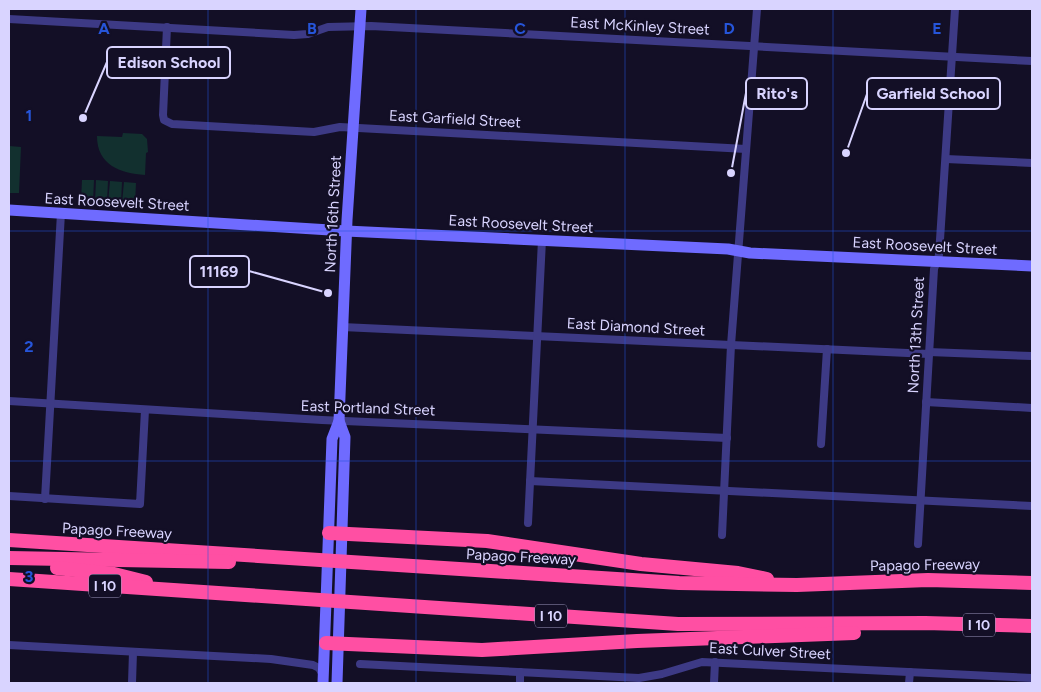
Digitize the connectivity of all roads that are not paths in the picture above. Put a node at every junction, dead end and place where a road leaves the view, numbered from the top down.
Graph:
1 (361, 9) edge
2 (758, 9) edge
3 (956, 9) edge
4 (9, 19) edge
5 (360, 26) junction
6 (167, 27) junction
7 (755, 46) junction
8 (953, 57) junction
9 (1032, 61) edge
10 (353, 128) junction
11 (746, 149) junction
12 (946, 159) junction
13 (1032, 163) edge
14 (9, 210) edge
15 (61, 213) junction
16 (346, 231) junction
17 (542, 240) junction
18 (738, 252) junction
19 (936, 261) junction
20 (1032, 266) edge
21 (342, 327) junction
22 (537, 336) junction
23 (731, 345) junction
24 (826, 349) junction
25 (929, 353) junction
26 (1032, 356) edge
27 (9, 401) edge
28 (926, 402) junction
29 (50, 404) junction
30 (1032, 408) edge
31 (145, 410) junction
32 (339, 421) junction
33 (532, 428) junction
34 (727, 438) junction
35 (821, 444) dead end
36 (530, 481) junction
37 (725, 490) junction
38 (9, 496) edge
39 (45, 499) junction
40 (921, 500) junction
41 (1032, 506) edge
42 (528, 523) dead end
43 (722, 535) dead end
44 (336, 538) junction
45 (13, 540) edge
46 (918, 544) dead end
47 (9, 558) edge
48 (295, 560) junction
49 (9, 564) edge
50 (9, 579) edge
51 (33, 581) junction
52 (9, 583) edge
53 (1032, 583) edge
54 (797, 585) junction
55 (178, 591) junction
56 (925, 623) junction
57 (1032, 626) edge
58 (333, 638) junction
59 (9, 645) edge
60 (133, 652) junction
61 (715, 662) junction
62 (360, 664) dead end
63 (520, 672) junction
64 (910, 672) junction
65 (1032, 678) edge
66 (324, 680) edge
67 (132, 683) edge
68 (337, 683) edge
69 (520, 683) edge
70 (714, 683) edge
71 (909, 683) edge

1 - 5 street, North 16th Street
2 - 7 street
3 - 8 street, North 13th Street
4 - 6 street, East McKinley Street
5 - 6 street, East McKinley Street
5 - 7 street, East McKinley Street
5 - 10 street, North 16th Street
6 - 10 street, East Garfield Street
7 - 8 street, East McKinley Street
7 - 11 street
8 - 9 street, East McKinley Street
8 - 12 street, North 13th Street
10 - 11 street, East Garfield Street
10 - 16 street, North 16th Street
11 - 18 street
12 - 13 street
12 - 19 street, North 13th Street
14 - 15 street, East Roosevelt Street
15 - 16 street, East Roosevelt Street
15 - 29 street
16 - 17 street, East Roosevelt Street
16 - 21 street, North 16th Street
17 - 18 street, East Roosevelt Street
17 - 22 street
18 - 19 street, East Roosevelt Street
18 - 23 street
19 - 20 street, East Roosevelt Street
19 - 25 street, North 13th Street
21 - 22 street, East Diamond Street
21 - 32 street, North 16th Street
22 - 23 street, East Diamond Street
22 - 33 street
23 - 24 street, East Diamond Street
23 - 34 street
24 - 25 street, East Diamond Street
24 - 35 street
25 - 26 street, East Diamond Street
25 - 28 street, North 13th Street
27 - 29 street, East Portland Street
28 - 30 street
28 - 40 street, North 13th Street
29 - 31 street, East Portland Street
29 - 39 street
31 - 32 street, East Portland Street
31 - 39 street
32 - 33 street, East Portland Street
32 - 44 street, North 16th Street
33 - 34 street, East Portland Street
33 - 36 street
34 - 37 street
36 - 37 street
36 - 42 street
37 - 40 street
37 - 43 street
38 - 39 street
40 - 41 street
40 - 46 street, North 13th Street
44 - 54 highway
44 - 58 street, North 16th Street
45 - 48 highway, Papago Freeway
47 - 48 highway
48 - 54 highway, Papago Freeway
49 - 55 highway
50 - 51 highway, I 10
51 - 52 highway
51 - 55 highway, I 10
53 - 54 highway, Papago Freeway
55 - 56 highway, I 10
56 - 57 highway, I 10
56 - 58 highway
58 - 66 street, North 16th Street
58 - 68 street, North 16th Street
59 - 60 street
60 - 66 street
60 - 67 street
61 - 63 street, East Culver Street
61 - 64 street, East Culver Street
61 - 70 street
62 - 63 street, East Culver Street
63 - 69 street
64 - 65 street, East Culver Street
64 - 71 street

